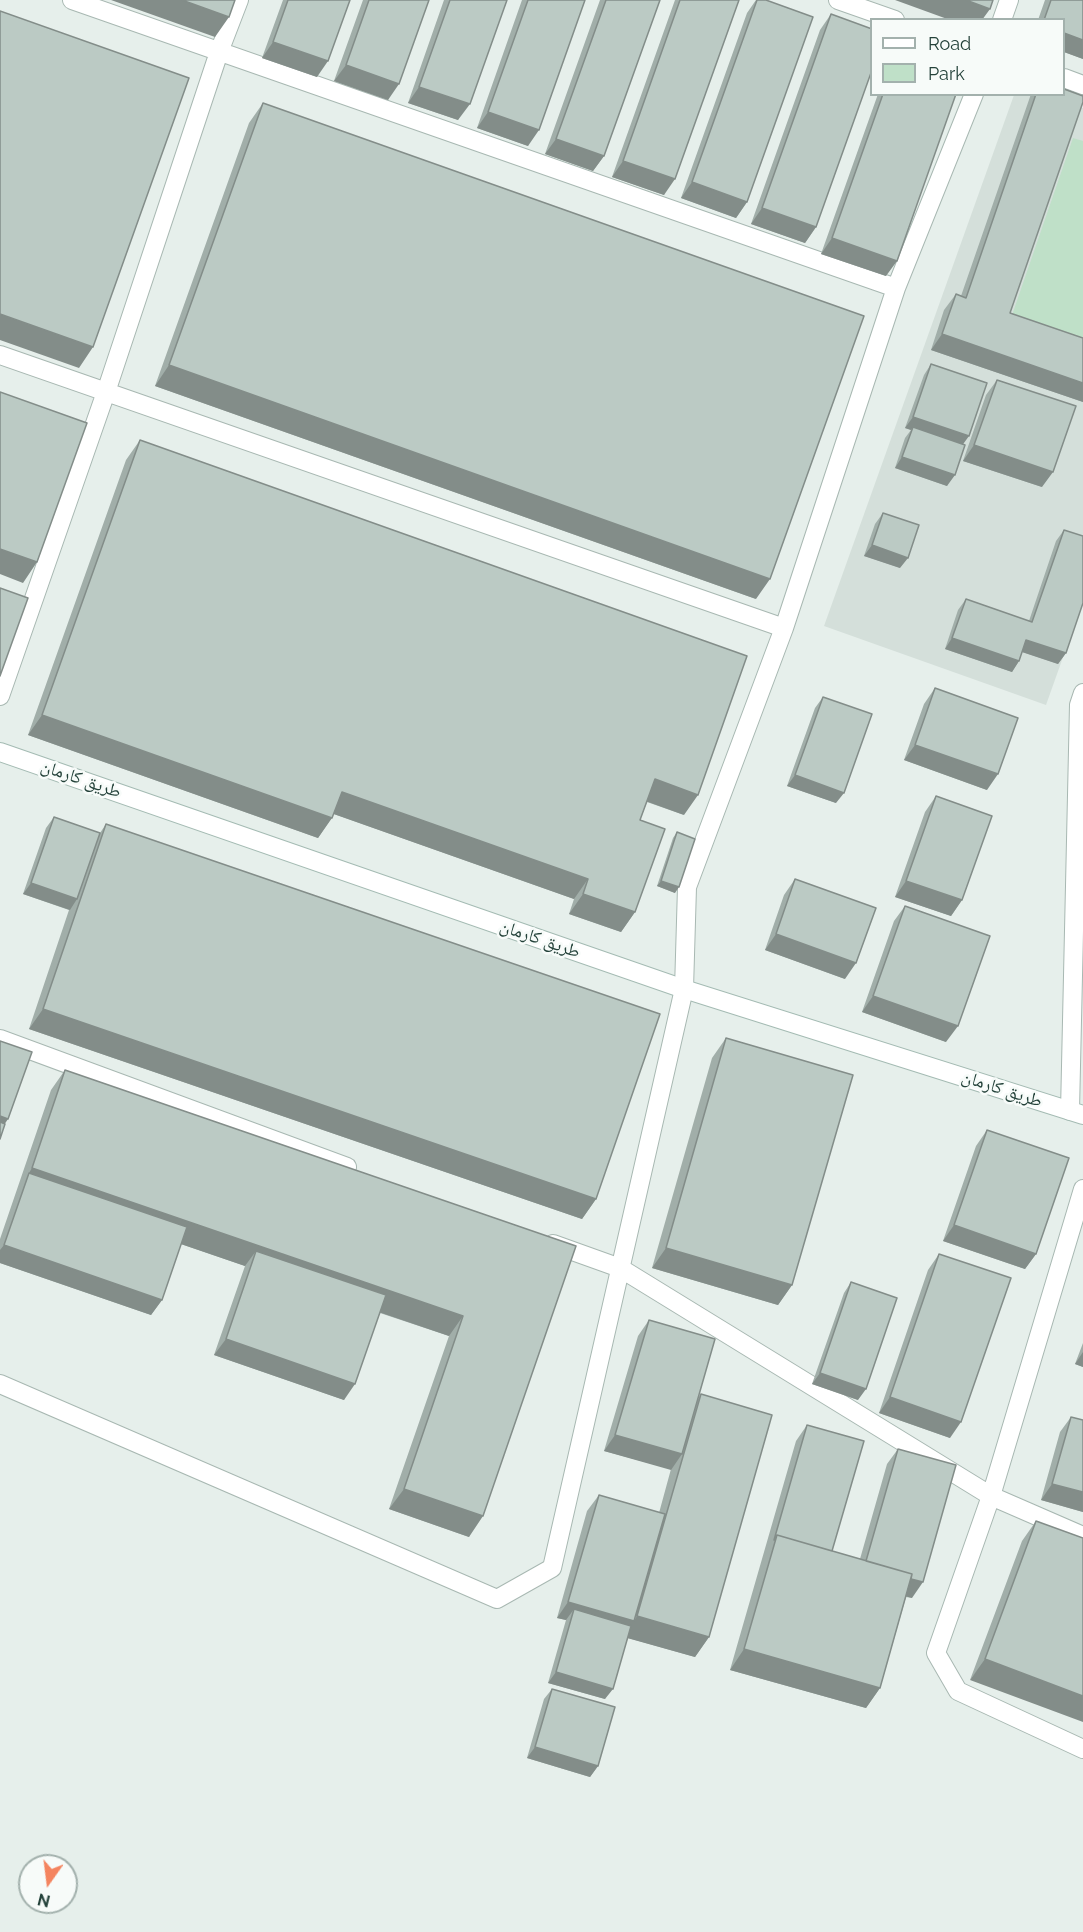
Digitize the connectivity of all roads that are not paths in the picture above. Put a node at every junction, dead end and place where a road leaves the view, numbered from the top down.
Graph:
1 (72, 0) edge
2 (238, 0) edge
3 (838, 0) edge
4 (1009, 0) edge
5 (889, 18) edge
6 (1003, 18) edge
7 (219, 52) junction
8 (1065, 78) edge
9 (1083, 85) edge
10 (973, 96) edge
11 (896, 288) junction
12 (0, 355) edge
13 (106, 392) junction
14 (784, 628) junction
15 (1083, 693) edge
16 (0, 696) edge
17 (0, 752) edge
18 (684, 989) junction
19 (0, 1039) edge
20 (1077, 1113) edge
21 (365, 1174) edge
22 (1083, 1189) edge
23 (542, 1240) edge
24 (620, 1268) junction
25 (0, 1384) edge
26 (991, 1496) junction
27 (1083, 1536) edge
28 (1083, 1749) edge

1 - 7 street
2 - 7 street
3 - 5 street
4 - 6 street
7 - 11 street
7 - 13 street
8 - 9 street
10 - 11 street
11 - 14 street
12 - 13 street
13 - 14 street
13 - 16 street
14 - 18 street
15 - 20 street
17 - 18 street, طريق كارمان
18 - 20 street, طريق كارمان
18 - 24 street
19 - 21 street
22 - 26 street
23 - 24 street
24 - 25 street
24 - 26 street
26 - 27 street
26 - 28 street

